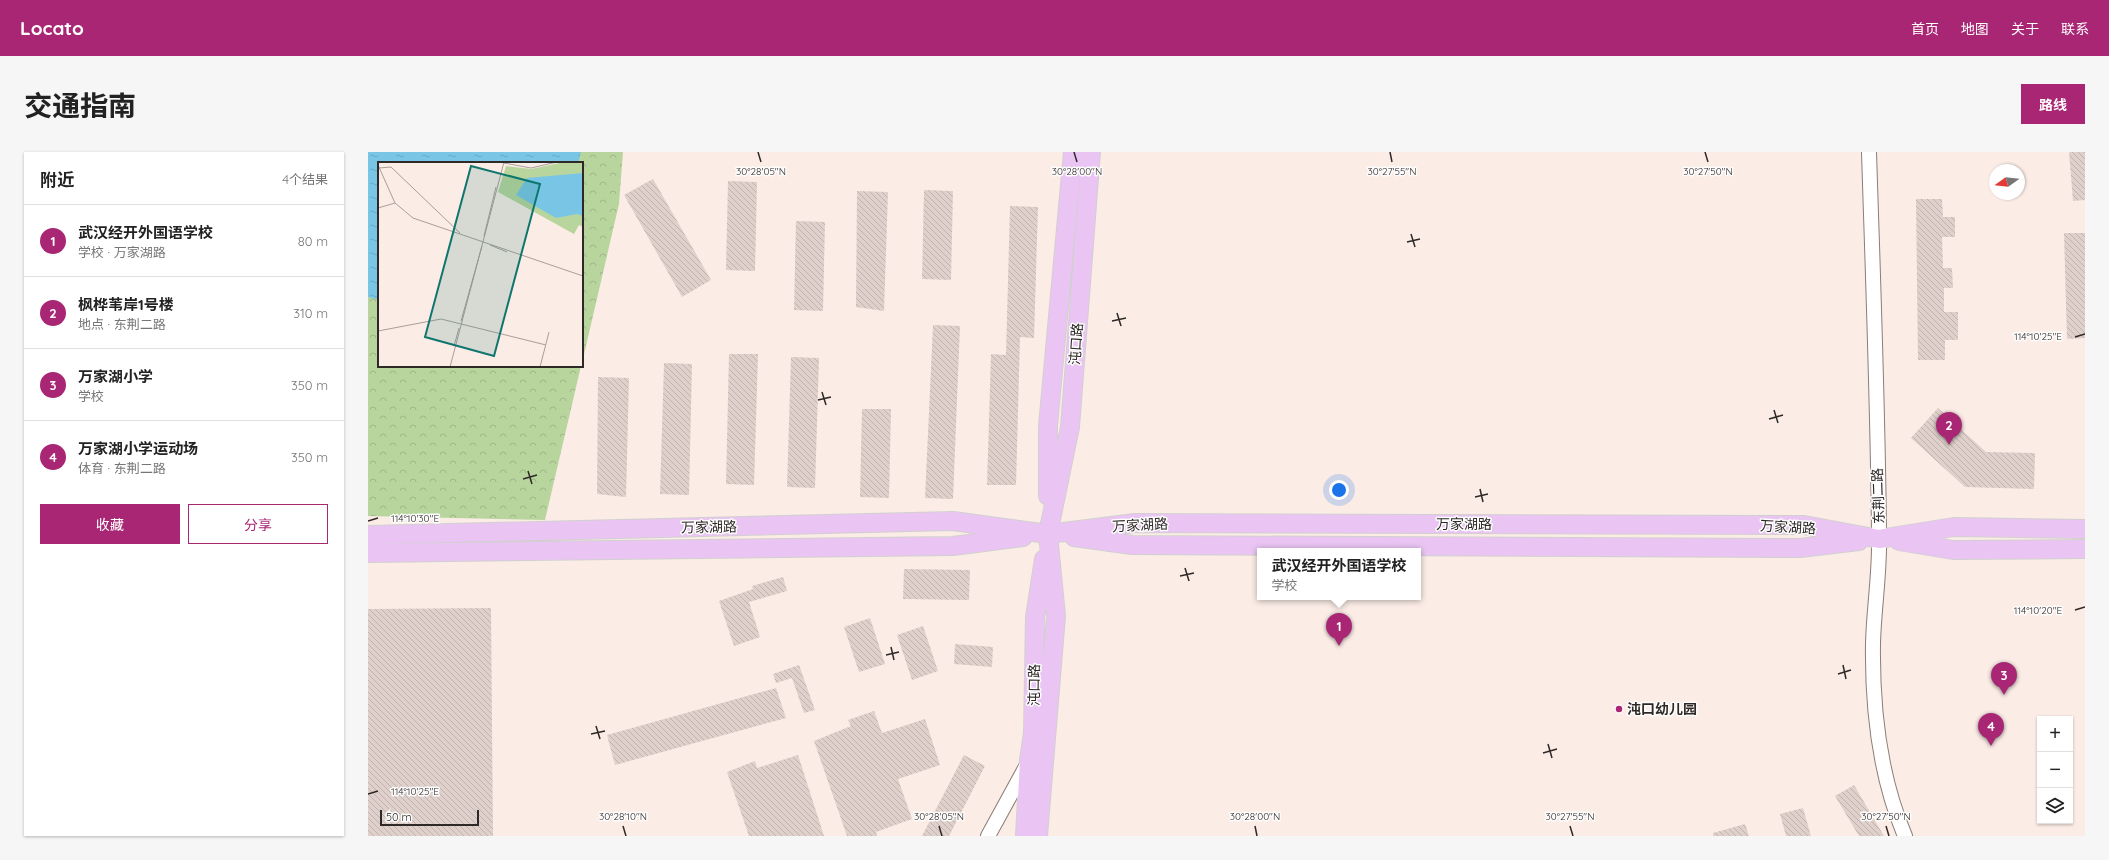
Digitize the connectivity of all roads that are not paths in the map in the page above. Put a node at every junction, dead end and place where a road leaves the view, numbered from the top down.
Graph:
1 (1073, 152) edge
2 (1091, 152) edge
3 (1869, 152) edge
4 (2085, 529) edge
5 (1048, 534) junction
6 (368, 535) edge
7 (1880, 538) junction
8 (2085, 549) edge
9 (368, 553) edge
10 (1036, 763) junction
11 (988, 836) edge
12 (1025, 836) edge
13 (1038, 836) edge
14 (1905, 836) edge

1 - 5 main road, 沌口路
2 - 5 main road, 沌口路
3 - 7 street, 东荆二路
4 - 7 main road, 万家湖路
5 - 6 main road, 万家湖路
5 - 7 main road, 万家湖路
5 - 9 main road, 万家湖路
5 - 10 main road, 沌口路
7 - 8 main road, 万家湖路
7 - 14 street, 东荆二路
10 - 11 street
10 - 12 main road, 沌口路
10 - 13 main road, 沌口路

